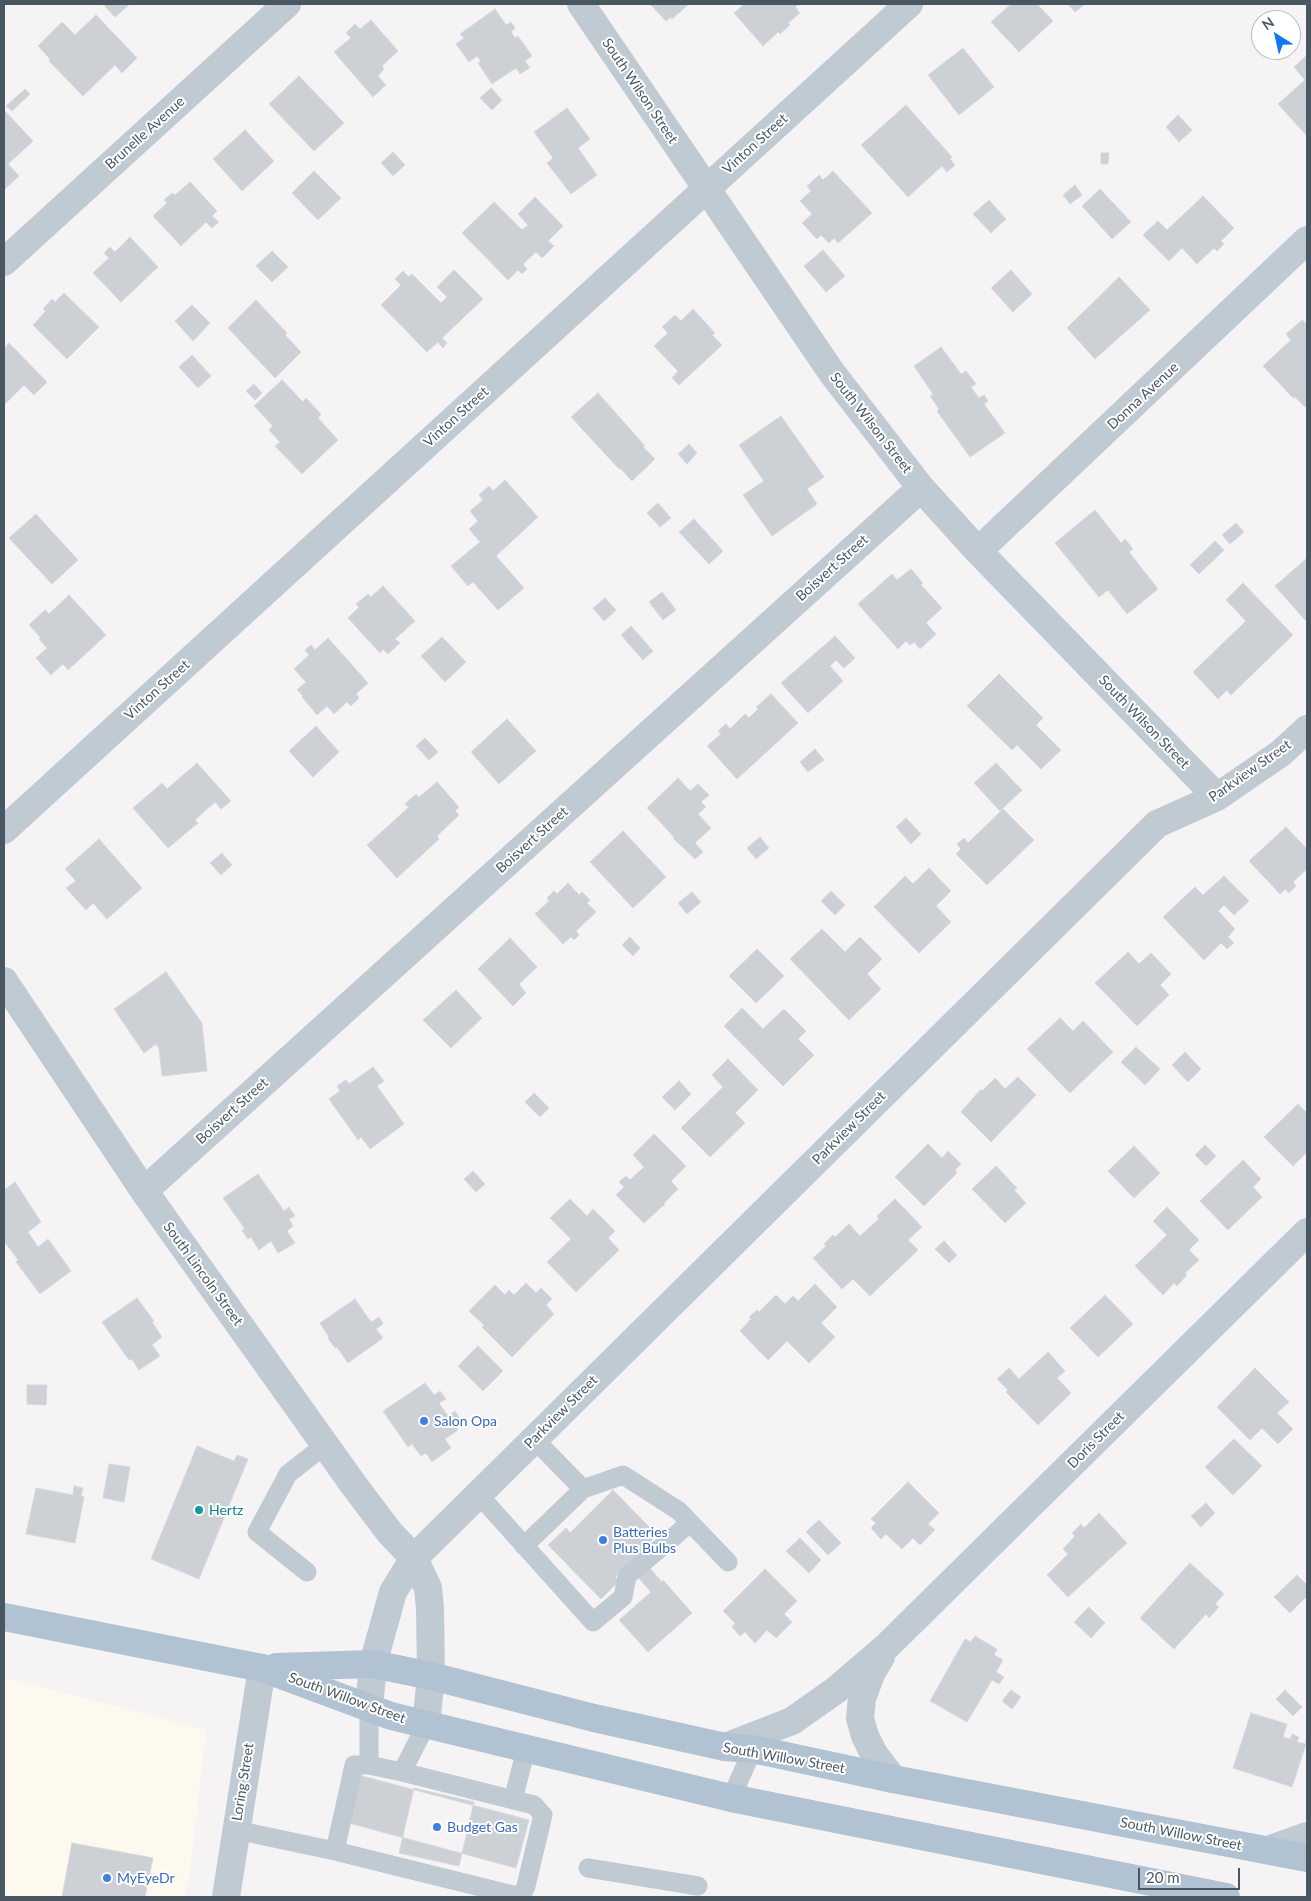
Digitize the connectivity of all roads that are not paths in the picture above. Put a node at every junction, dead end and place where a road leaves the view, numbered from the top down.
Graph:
1 (287, 4) edge
2 (582, 4) edge
3 (909, 4) edge
4 (706, 188) junction
5 (1307, 240) edge
6 (4, 262) edge
7 (920, 488) junction
8 (978, 551) junction
9 (1307, 729) edge
10 (1217, 797) junction
11 (4, 830) edge
12 (4, 981) edge
13 (144, 1191) junction
14 (1307, 1232) edge
15 (534, 1438) junction
16 (325, 1445) junction
17 (583, 1489) junction
18 (478, 1494) junction
19 (690, 1522) junction
20 (524, 1546) junction
21 (414, 1558) junction
22 (728, 1562) dead end
23 (307, 1572) dead end
24 (4, 1617) edge
25 (885, 1648) junction
26 (373, 1664) junction
27 (262, 1668) junction
28 (431, 1676) junction
29 (369, 1707) junction
30 (426, 1725) junction
31 (725, 1747) junction
32 (526, 1749) junction
33 (753, 1749) junction
34 (369, 1765) junction
35 (402, 1772) junction
36 (893, 1779) junction
37 (731, 1798) junction
38 (513, 1800) junction
39 (236, 1830) junction
40 (1307, 1836) edge
41 (1268, 1850) junction
42 (335, 1851) junction
43 (1307, 1858) edge
44 (588, 1868) dead end
45 (698, 1886) dead end
46 (226, 1897) edge
47 (1223, 1897) edge

1 - 6 street, Brunelle Avenue
2 - 4 street, South Wilson Street
3 - 4 street, Vinton Street
4 - 7 street, South Wilson Street
4 - 11 street, Vinton Street
5 - 8 street, Donna Avenue
7 - 8 street, South Wilson Street
7 - 13 street, Boisvert Street
8 - 10 street, South Wilson Street
9 - 10 street, Parkview Street
10 - 15 street, Parkview Street
12 - 13 street, South Lincoln Street
13 - 16 street, South Lincoln Street
14 - 25 street, Doris Street
15 - 17 lane
15 - 18 street, Parkview Street
16 - 21 street, South Lincoln Street
16 - 23 lane
17 - 19 lane
17 - 20 lane
18 - 20 lane
18 - 21 street, Parkview Street
19 - 20 lane
19 - 22 lane
21 - 26 street
21 - 28 street, South Lincoln Street
24 - 27 main road, South Willow Street
25 - 31 street, Doris Street
25 - 36 street, Doris Street
26 - 27 main road, South Willow Street
26 - 28 main road, South Willow Street
26 - 29 street
27 - 29 main road, South Willow Street
27 - 39 street, Loring Street
28 - 30 street, South Lincoln Street
28 - 31 main road, South Willow Street
29 - 30 main road, South Willow Street
29 - 34 lane
30 - 32 main road, South Willow Street
30 - 35 lane
31 - 33 main road, South Willow Street
32 - 37 main road, South Willow Street
32 - 38 lane
33 - 36 main road, South Willow Street
33 - 37 lane
34 - 35 lane
34 - 42 lane
35 - 38 lane
36 - 41 main road, South Willow Street
37 - 47 main road, South Willow Street
38 - 42 lane
39 - 42 lane
39 - 46 street, Loring Street
40 - 41 street
41 - 43 main road, South Willow Street
44 - 45 lane

